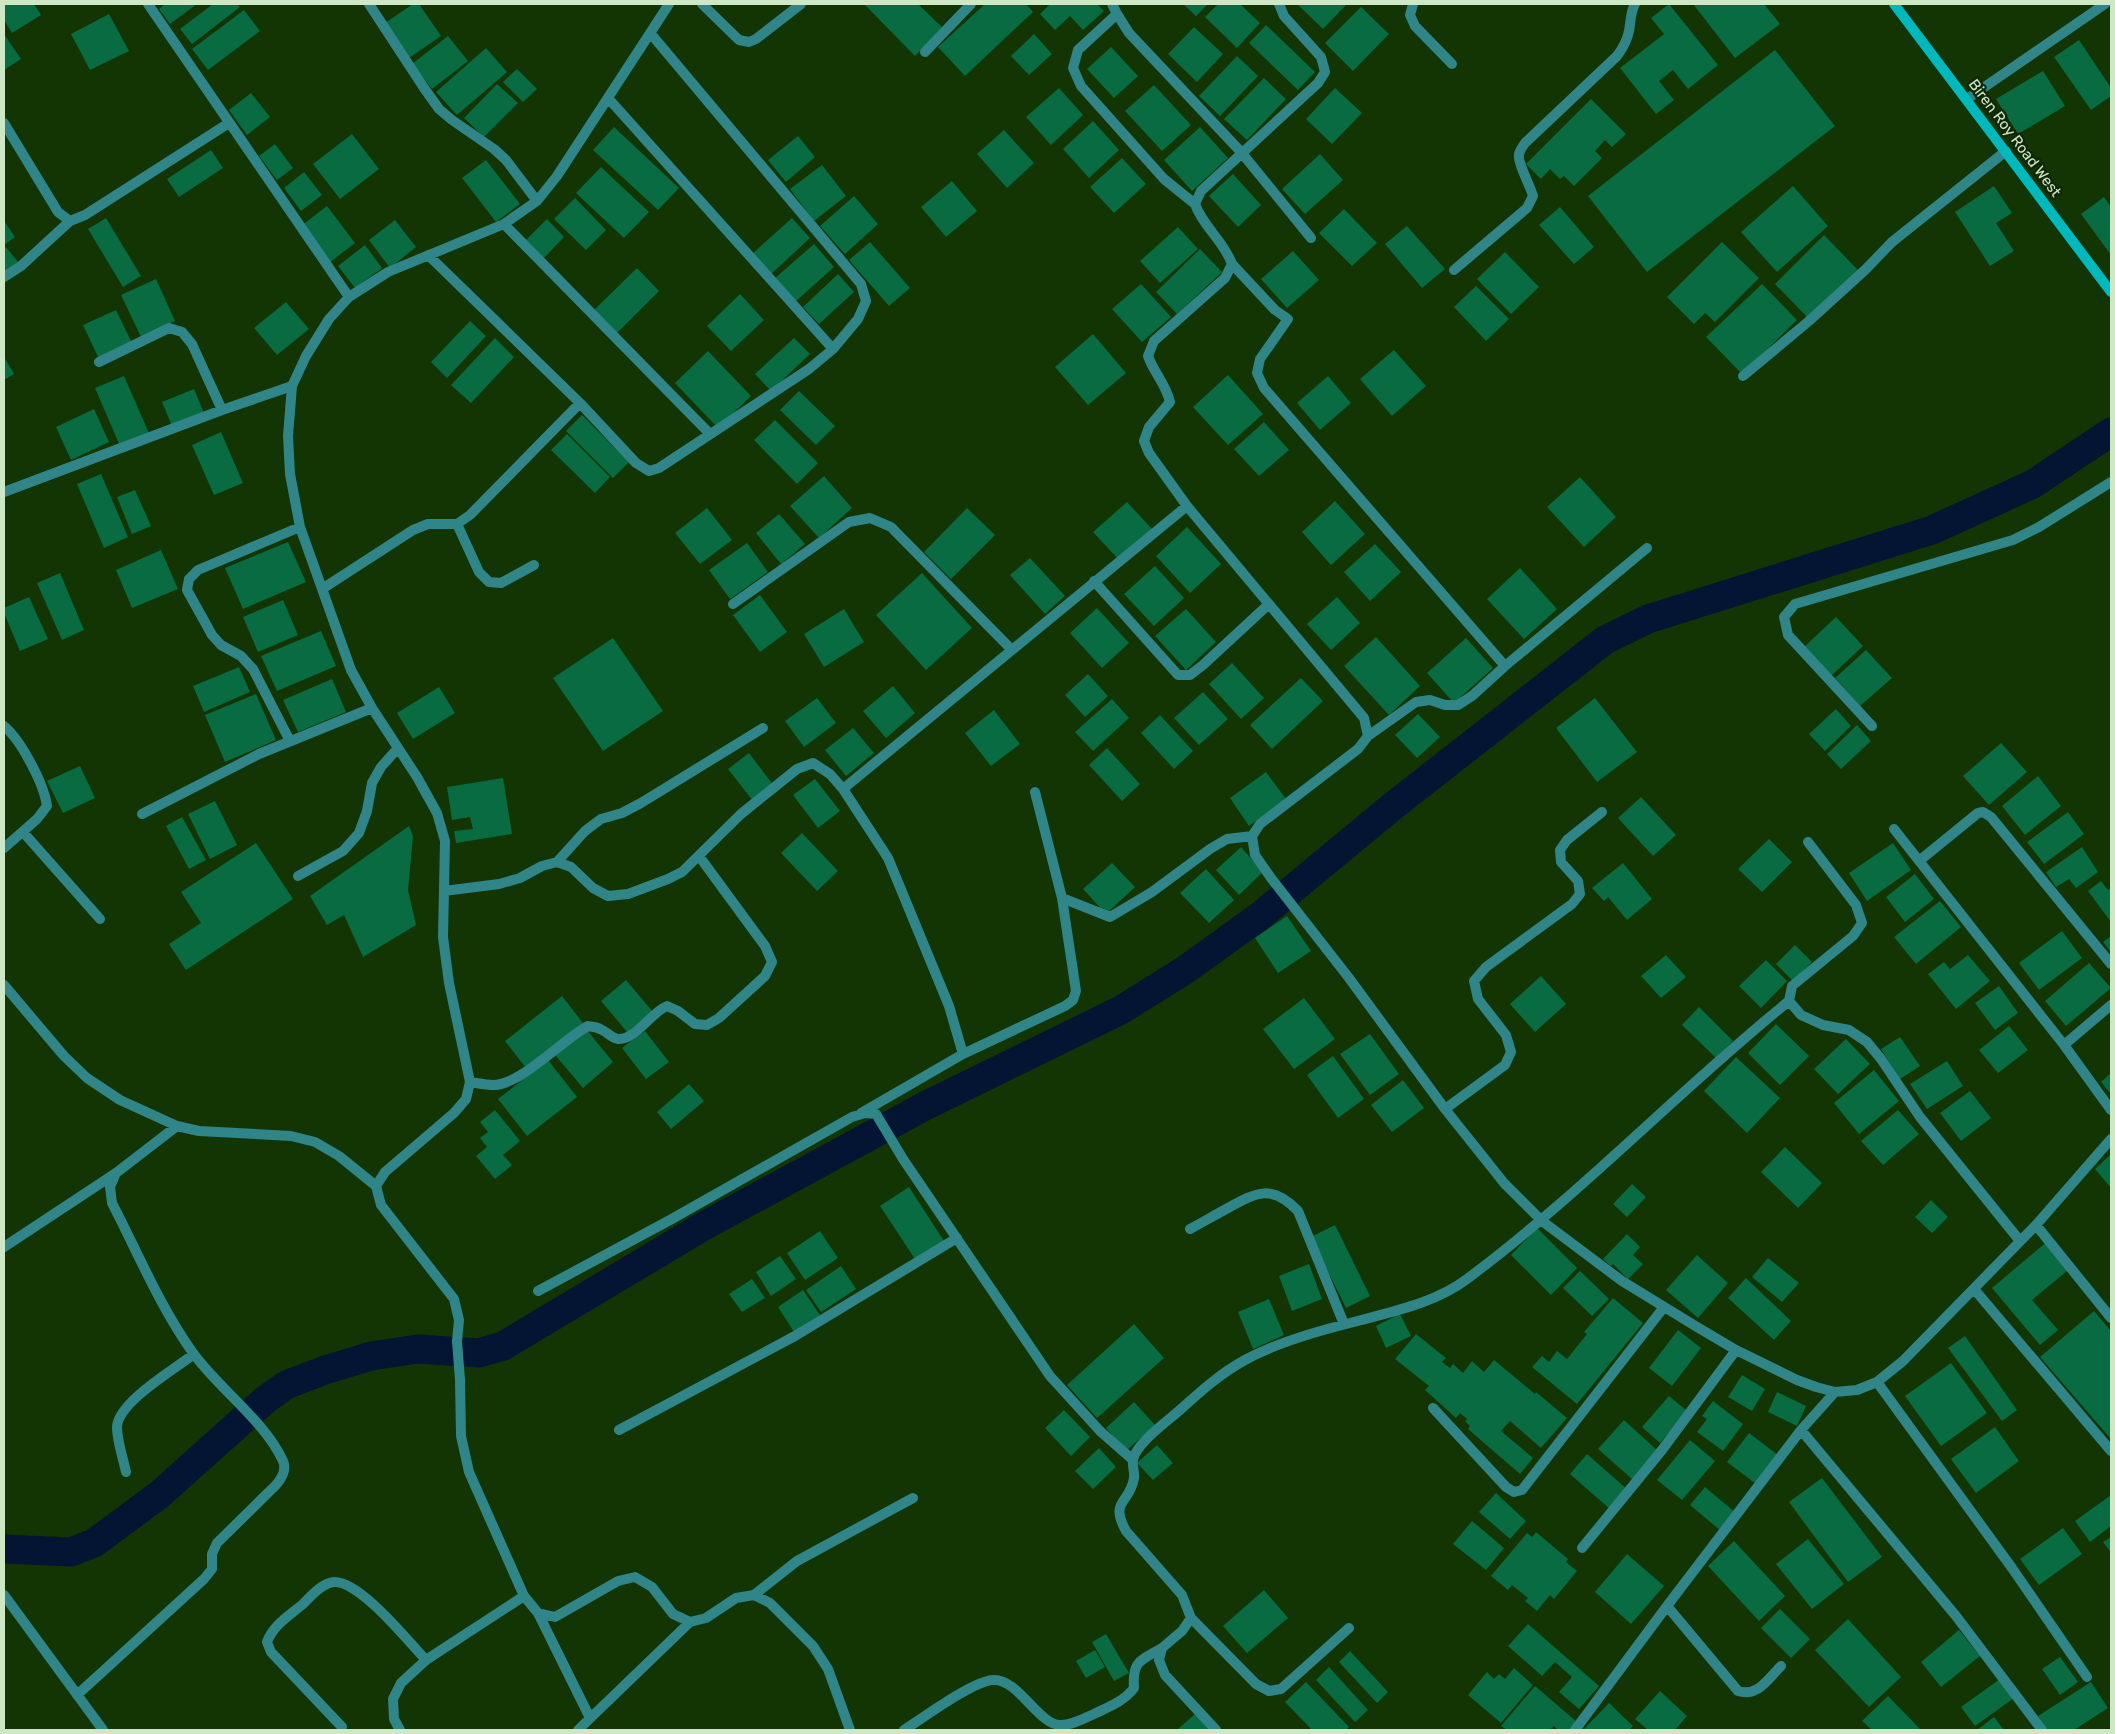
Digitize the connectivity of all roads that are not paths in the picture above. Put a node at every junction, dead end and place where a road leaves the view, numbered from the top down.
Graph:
1 (148, 4) edge
2 (369, 4) edge
3 (669, 4) edge
4 (702, 4) edge
5 (800, 4) edge
6 (971, 4) edge
7 (1112, 4) edge
8 (1279, 4) edge
9 (1413, 4) edge
10 (1635, 4) edge
11 (1894, 4) edge
12 (2105, 4) edge
13 (1116, 14) junction
14 (651, 34) junction
15 (925, 52) dead end
16 (1452, 64) dead end
17 (608, 98) junction
18 (1967, 99) junction
19 (4, 123) edge
20 (229, 123) junction
21 (2006, 151) junction
22 (1241, 152) junction
23 (536, 201) junction
24 (1195, 204) junction
25 (70, 221) junction
26 (504, 224) junction
27 (1311, 238) dead end
28 (428, 255) junction
29 (1232, 264) junction
30 (1454, 270) dead end
31 (4, 278) edge
32 (2111, 292) edge
33 (349, 297) junction
34 (833, 349) junction
35 (100, 362) dead end
36 (1743, 376) dead end
37 (292, 386) junction
38 (580, 403) junction
39 (222, 410) junction
40 (710, 434) junction
41 (2111, 482) edge
42 (4, 492) edge
43 (1187, 506) junction
44 (458, 524) junction
45 (300, 527) junction
46 (1646, 548) dead end
47 (534, 565) dead end
48 (1094, 581) junction
49 (322, 589) junction
50 (733, 604) dead end
51 (1269, 604) junction
52 (1011, 649) junction
53 (1505, 666) junction
54 (372, 708) junction
55 (4, 726) edge
56 (1872, 726) dead end
57 (762, 728) dead end
58 (1368, 736) junction
59 (290, 741) junction
60 (398, 748) junction
61 (843, 789) junction
62 (1035, 792) dead end
63 (1602, 812) dead end
64 (142, 814) dead end
65 (1894, 829) dead end
66 (23, 832) junction
67 (1252, 836) junction
68 (1808, 842) dead end
69 (4, 848) edge
70 (699, 856) junction
71 (1920, 861) junction
72 (557, 862) junction
73 (298, 876) dead end
74 (444, 891) junction
75 (1062, 898) junction
76 (100, 919) dead end
77 (2111, 964) edge
78 (4, 984) edge
79 (1789, 1001) junction
80 (2111, 1005) edge
81 (2064, 1045) junction
82 (963, 1054) junction
83 (470, 1082) junction
84 (1445, 1109) junction
85 (2111, 1110) edge
86 (858, 1114) junction
87 (177, 1126) junction
88 (2111, 1139) edge
89 (116, 1173) junction
90 (376, 1186) junction
91 (1542, 1221) junction
92 (2036, 1225) junction
93 (1190, 1229) dead end
94 (957, 1238) junction
95 (2020, 1241) junction
96 (4, 1247) edge
97 (1974, 1289) junction
98 (538, 1291) dead end
99 (1664, 1307) junction
100 (2111, 1318) edge
101 (1344, 1324) junction
102 (1736, 1350) junction
103 (194, 1354) junction
104 (1877, 1382) junction
105 (1834, 1392) junction
106 (1433, 1408) dead end
107 (620, 1430) dead end
108 (1801, 1430) junction
109 (2111, 1452) edge
110 (1133, 1460) junction
111 (126, 1472) dead end
112 (913, 1498) dead end
113 (1582, 1548) dead end
114 (4, 1595) edge
115 (754, 1595) junction
116 (524, 1596) junction
117 (1667, 1606) junction
118 (538, 1612) junction
119 (1191, 1618) junction
120 (690, 1622) junction
121 (1349, 1628) dead end
122 (1162, 1648) junction
123 (426, 1660) junction
124 (1781, 1666) dead end
125 (2087, 1677) dead end
126 (77, 1695) junction
127 (590, 1718) junction
128 (342, 1728) dead end
129 (103, 1730) edge
130 (400, 1730) edge
131 (578, 1730) edge
132 (850, 1730) edge
133 (904, 1730) edge
134 (1216, 1730) edge
135 (1575, 1730) edge
136 (2042, 1730) edge

1 - 20 street
2 - 23 street
3 - 14 street
4 - 5 street
6 - 15 street
7 - 13 street
8 - 22 street
9 - 16 street
10 - 30 street
11 - 18 main road, Biren Roy Road West
12 - 18 street
13 - 22 street
13 - 24 street
14 - 17 street
14 - 34 street
17 - 23 street
17 - 34 street
18 - 21 main road, Biren Roy Road West
19 - 25 street
20 - 25 street
20 - 33 street
21 - 32 main road, Biren Roy Road West
21 - 36 street
22 - 24 street
22 - 27 street
23 - 26 street
24 - 29 street
25 - 31 street
26 - 28 street
26 - 40 street
28 - 33 street
28 - 38 street
29 - 43 street
29 - 53 street
33 - 37 street
34 - 40 street
35 - 39 street
37 - 39 street
37 - 45 street
38 - 40 street
38 - 44 street
39 - 42 street
41 - 56 street
43 - 48 street
43 - 51 street
44 - 47 street
44 - 49 street
45 - 49 street
45 - 59 street
46 - 53 street
48 - 51 street
48 - 52 street
49 - 54 street
50 - 52 street
51 - 58 street
52 - 61 street
53 - 58 street
54 - 59 street
54 - 60 street
55 - 66 street
57 - 72 street
58 - 67 street
59 - 64 street
60 - 73 street
60 - 74 street
61 - 70 street
61 - 82 street
62 - 75 street
63 - 84 street
65 - 71 street
66 - 69 street
66 - 76 street
67 - 75 street
67 - 84 street
68 - 79 street
70 - 72 street
70 - 83 street
71 - 77 street
71 - 81 street
72 - 74 street
74 - 83 street
75 - 82 street
78 - 87 street
79 - 91 street
79 - 95 street
80 - 81 street
81 - 85 street
82 - 86 street
83 - 90 street
84 - 91 street
86 - 94 street
86 - 98 street
87 - 89 street
87 - 90 street
88 - 92 street
89 - 96 street
89 - 103 street
90 - 116 street
91 - 99 street
91 - 101 street
92 - 95 street
92 - 100 street
93 - 101 street
94 - 107 street
94 - 110 street
95 - 97 street
97 - 104 street
97 - 109 street
99 - 102 street
99 - 106 street
101 - 110 street
102 - 105 street
102 - 113 street
103 - 111 street
103 - 126 street
104 - 105 street
104 - 125 street
105 - 108 street
108 - 117 street
108 - 136 street
110 - 119 street
112 - 115 street
114 - 126 street
115 - 120 street
115 - 132 street
116 - 118 street
116 - 123 street
117 - 124 street
117 - 135 street
118 - 120 street
118 - 127 street
119 - 121 street
119 - 122 street
120 - 127 street
122 - 133 street
122 - 134 street
123 - 128 street
123 - 130 street
126 - 129 street
127 - 131 street

